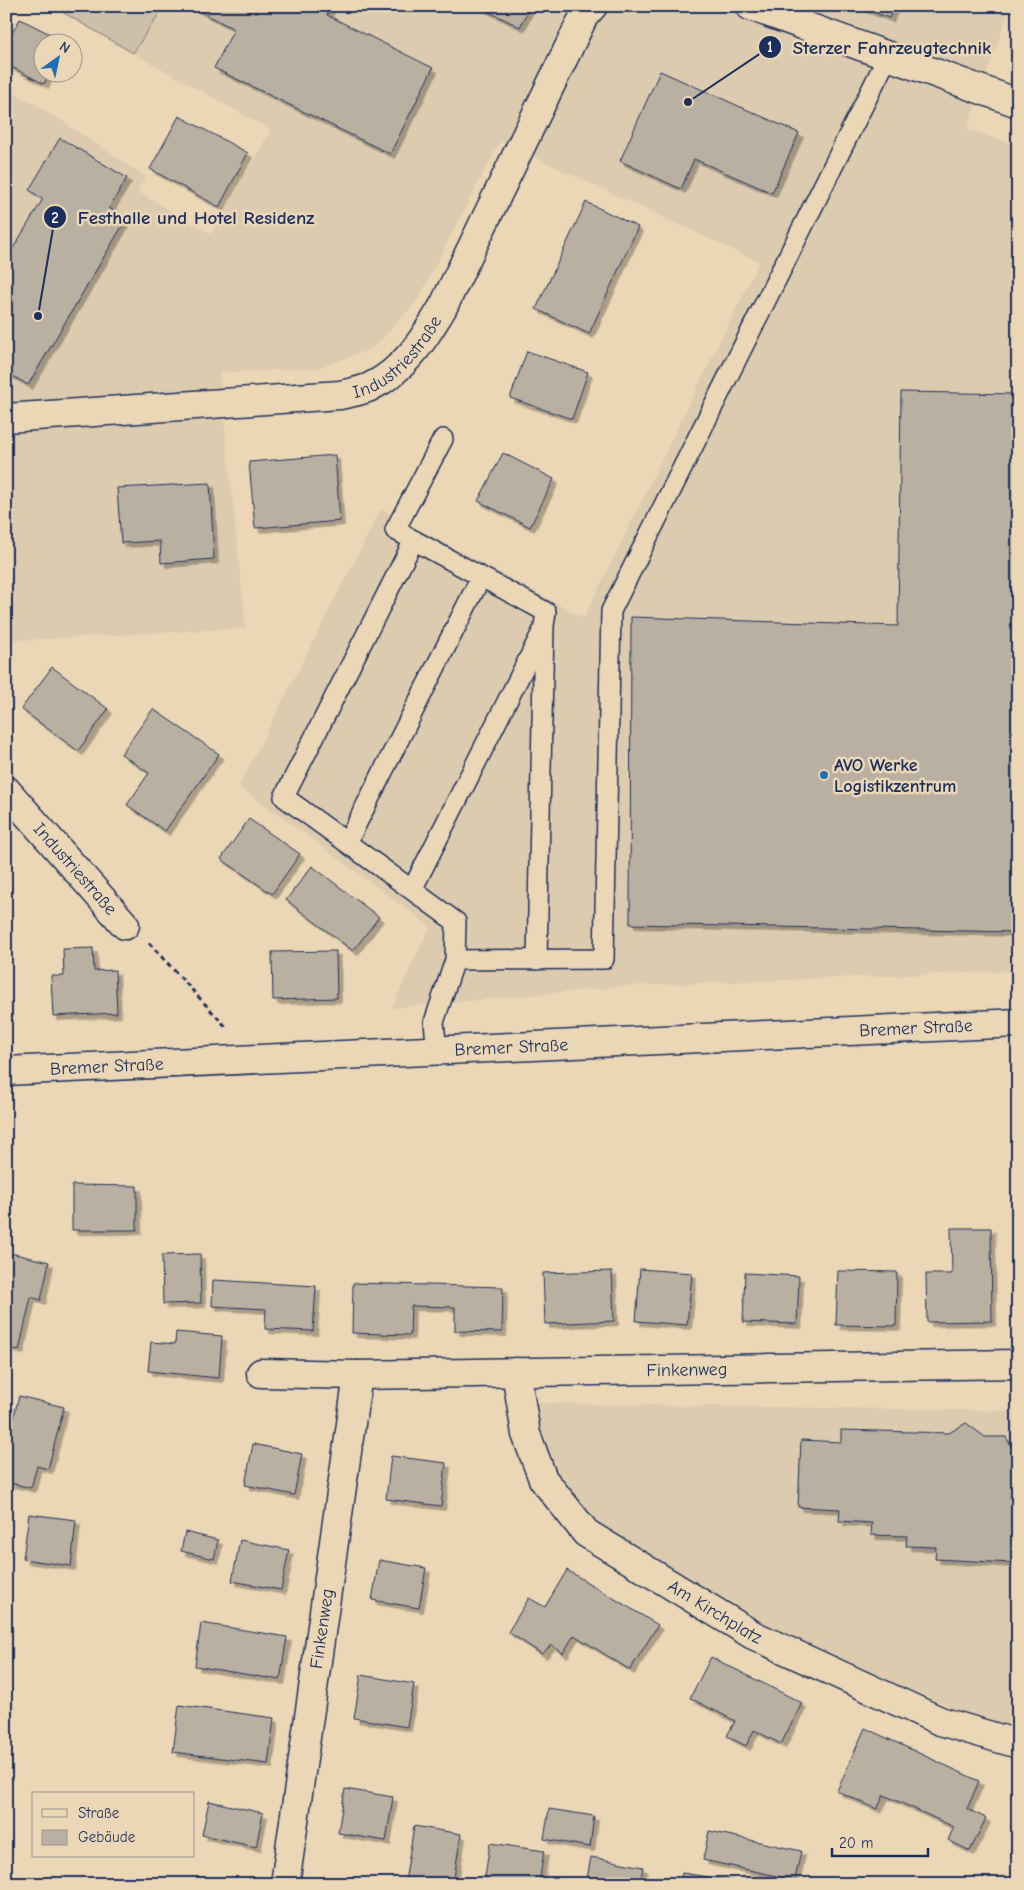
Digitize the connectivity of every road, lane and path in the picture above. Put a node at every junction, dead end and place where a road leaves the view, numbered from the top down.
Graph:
1 (593, 6) edge
2 (750, 6) edge
3 (888, 56) junction
4 (1018, 103) edge
5 (6, 418) edge
6 (443, 439) dead end
7 (414, 540) junction
8 (482, 577) junction
9 (544, 626) junction
10 (6, 790) edge
11 (347, 843) junction
12 (412, 890) junction
13 (125, 925) joint
14 (455, 960) junction
15 (536, 960) junction
16 (1018, 1023) edge
17 (437, 1052) junction
18 (230, 1061) junction
19 (6, 1071) edge
20 (1018, 1364) edge
21 (516, 1372) junction
22 (260, 1373) dead end
23 (358, 1375) junction
24 (1018, 1744) edge
25 (285, 1884) edge

1 - 5 street, Industriestraße
2 - 3 street
3 - 4 street
3 - 15 lane
6 - 7 lane
7 - 8 lane
7 - 11 lane
8 - 9 lane
8 - 11 lane
9 - 12 lane
9 - 15 lane
10 - 13 street, Industriestraße
11 - 12 lane
12 - 14 lane
13 - 18 path
14 - 15 lane
14 - 17 lane
16 - 17 street, Bremer Straße
17 - 18 street, Bremer Straße
18 - 19 street, Bremer Straße
20 - 21 street, Finkenweg
21 - 23 street, Finkenweg
21 - 24 street, Am Kirchplatz
22 - 23 street, Finkenweg
23 - 25 street, Finkenweg

